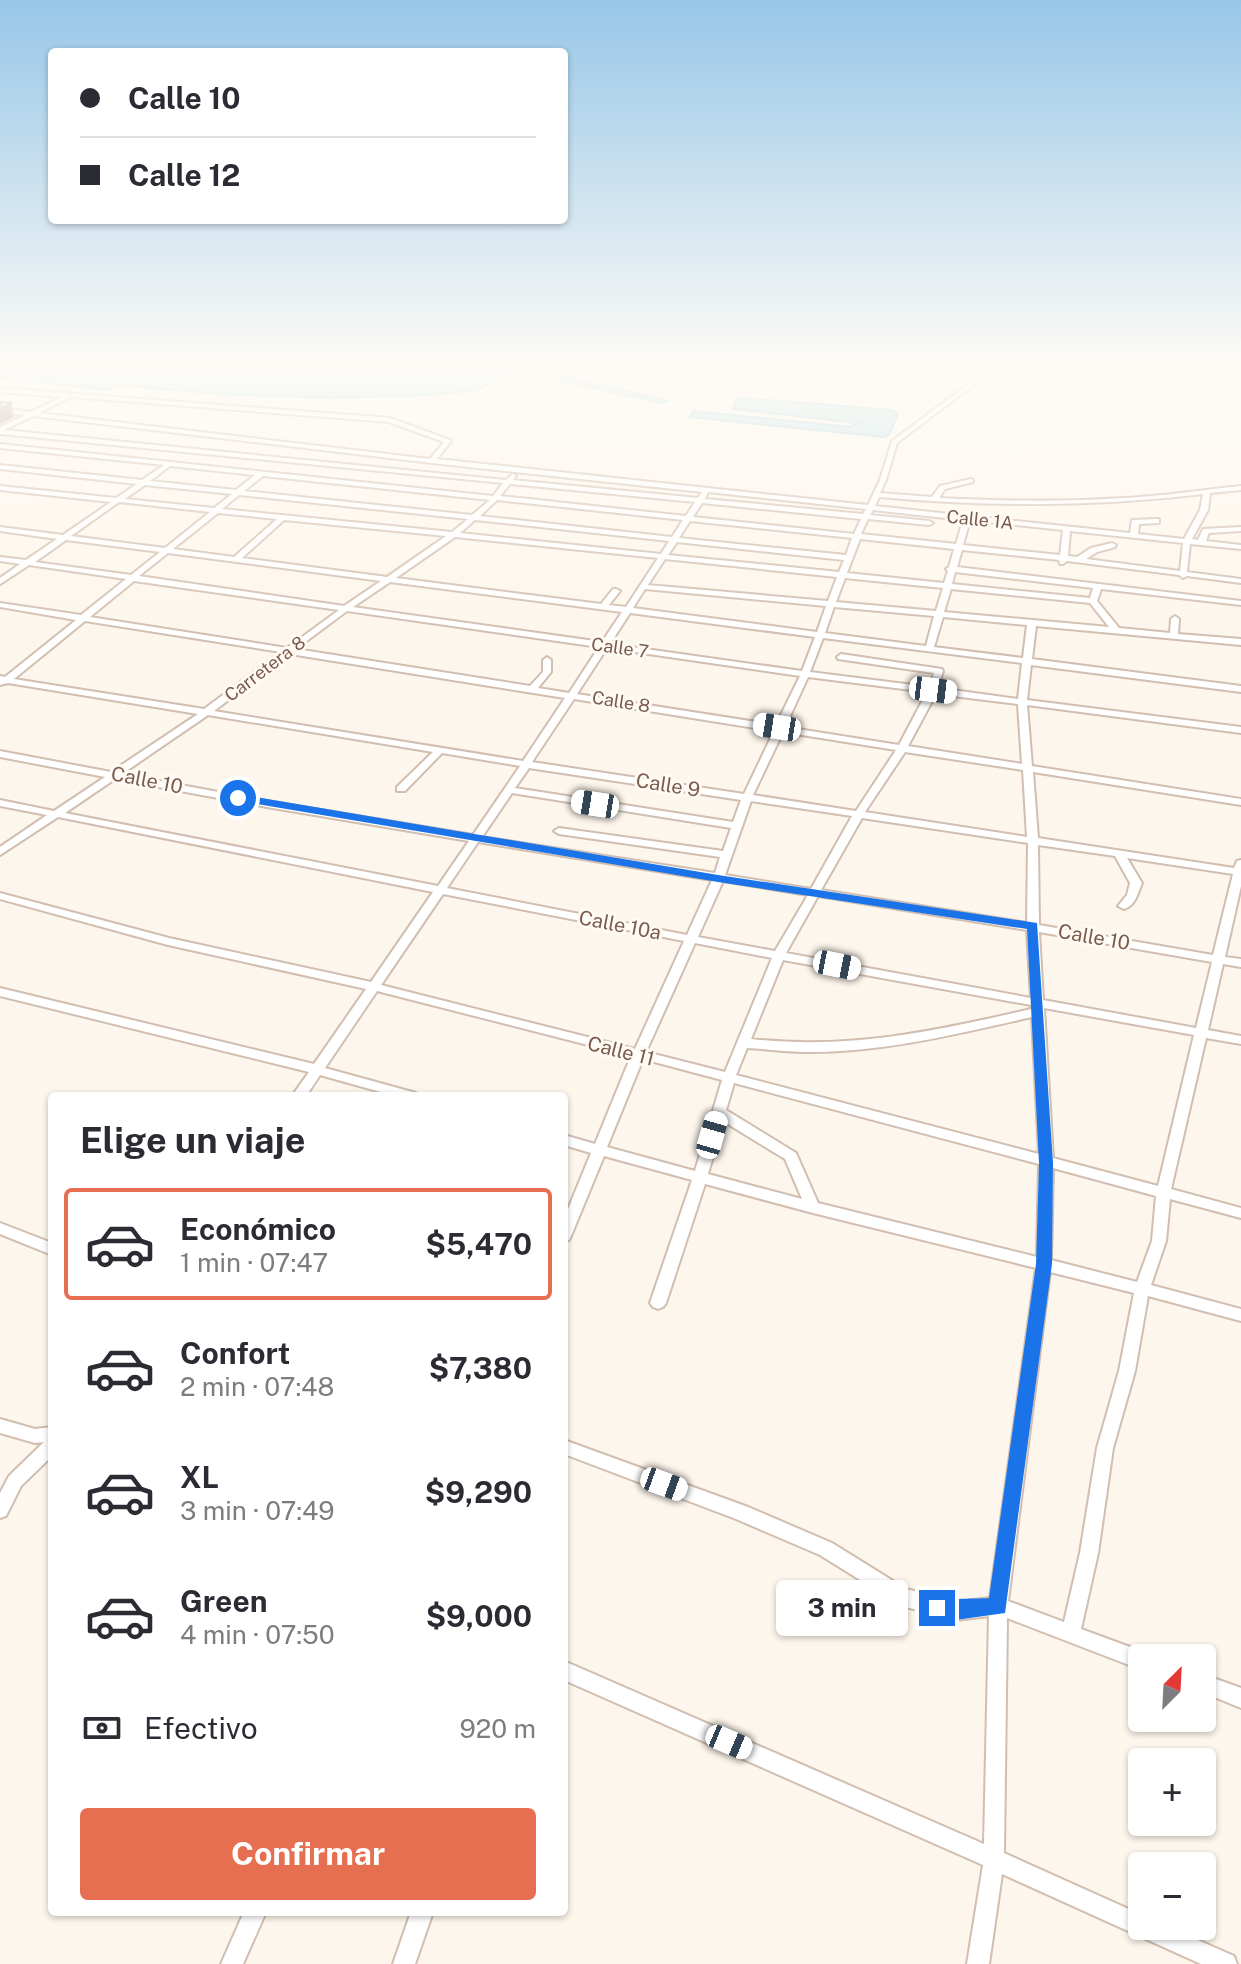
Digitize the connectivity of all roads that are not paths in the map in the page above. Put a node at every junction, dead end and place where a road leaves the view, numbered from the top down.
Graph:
1 (59, 457) edge
2 (86, 457) edge
3 (246, 457) edge
4 (282, 457) edge
5 (393, 457) edge
6 (435, 457) edge
7 (889, 457) edge
8 (279, 459) junction
9 (432, 461) junction
10 (167, 466) junction
11 (0, 467) edge
12 (517, 470) junction
13 (37, 471) junction
14 (259, 475) junction
15 (26, 477) dead end
16 (510, 481) junction
17 (971, 481) dead end
18 (16, 483) dead end
19 (143, 483) junction
20 (1241, 488) edge
21 (2, 490) edge
22 (706, 490) junction
23 (1207, 491) junction
24 (238, 493) junction
25 (658, 495) junction
26 (876, 495) junction
27 (120, 499) junction
28 (701, 499) junction
29 (934, 500) junction
30 (493, 501) junction
31 (1013, 501) junction
32 (216, 509) junction
33 (868, 512) junction
34 (284, 516) junction
35 (644, 516) junction
36 (475, 518) junction
37 (1156, 521) dead end
38 (686, 522) junction
39 (966, 523) junction
40 (1015, 524) junction
41 (0, 529) edge
42 (1067, 529) junction
43 (1241, 529) edge
44 (455, 534) junction
45 (1134, 536) junction
46 (65, 537) junction
47 (675, 539) junction
48 (856, 540) junction
49 (1187, 541) junction
50 (1201, 543) junction
51 (1112, 545) dead end
52 (1241, 547) edge
53 (167, 550) junction
54 (956, 550) junction
55 (665, 555) junction
56 (237, 558) junction
57 (849, 558) junction
58 (0, 559) edge
59 (1063, 560) junction
60 (1077, 562) junction
61 (28, 563) junction
62 (950, 569) junction
63 (843, 574) junction
64 (1183, 575) junction
65 (131, 578) junction
66 (389, 578) junction
67 (0, 582) edge
68 (1241, 582) edge
69 (946, 585) junction
70 (1098, 585) junction
71 (645, 587) junction
72 (616, 591) dead end
73 (1093, 601) junction
74 (1241, 603) edge
75 (0, 605) edge
76 (831, 605) junction
77 (604, 606) junction
78 (345, 609) junction
79 (629, 609) junction
80 (939, 614) junction
81 (83, 617) junction
82 (1175, 619) dead end
83 (1032, 622) junction
84 (1116, 630) junction
85 (820, 635) junction
86 (1174, 636) junction
87 (1241, 642) edge
88 (602, 645) junction
89 (929, 649) junction
90 (290, 650) junction
91 (841, 657) dead end
92 (547, 660) dead end
93 (1027, 661) junction
94 (805, 674) junction
95 (2, 681) edge
96 (534, 687) junction
97 (1228, 688) junction
98 (1241, 689) edge
99 (933, 690) junction
100 (570, 693) junction
101 (1022, 701) junction
102 (1241, 701) edge
103 (205, 713) junction
104 (777, 727) junction
105 (1241, 730) edge
106 (903, 747) junction
107 (440, 750) junction
108 (0, 754) edge
109 (525, 764) junction
110 (1029, 769) junction
111 (113, 773) junction
112 (401, 789) dead end
113 (509, 790) junction
114 (747, 798) junction
115 (1241, 802) edge
116 (0, 803) edge
117 (56, 813) junction
118 (859, 814) junction
119 (737, 826) junction
120 (559, 831) dead end
121 (474, 839) junction
122 (1033, 840) junction
123 (0, 852) edge
124 (1119, 853) junction
125 (726, 855) junction
126 (1240, 869) edge
127 (718, 879) junction
128 (439, 888) junction
129 (813, 892) junction
130 (0, 896) edge
131 (1124, 906) dead end
132 (1033, 926) junction
133 (690, 939) junction
134 (779, 955) junction
135 (1218, 959) junction
136 (1241, 963) edge
137 (375, 987) junction
138 (3, 996) edge
139 (1039, 1007) junction
140 (1198, 1032) junction
141 (1241, 1040) edge
142 (744, 1043) junction
143 (638, 1056) junction
144 (315, 1069) junction
145 (729, 1077) junction
146 (301, 1092) edge
147 (397, 1092) edge
148 (719, 1112) junction
149 (568, 1141) edge
150 (600, 1150) junction
151 (1046, 1163) junction
152 (699, 1180) junction
153 (1163, 1193) junction
154 (813, 1208) junction
155 (1241, 1213) edge
156 (568, 1226) edge
157 (3, 1234) edge
158 (48, 1248) edge
159 (1044, 1264) junction
160 (1142, 1288) junction
161 (658, 1303) dead end
162 (1241, 1315) edge
163 (0, 1426) edge
164 (48, 1434) edge
165 (568, 1448) edge
166 (48, 1449) edge
167 (0, 1510) edge
168 (998, 1606) junction
169 (1071, 1634) junction
170 (1128, 1656) edge
171 (568, 1672) edge
172 (1216, 1688) edge
173 (1241, 1698) edge
174 (994, 1859) junction
175 (253, 1916) edge
176 (421, 1916) edge
177 (232, 1964) edge
178 (404, 1964) edge
179 (978, 1964) edge
180 (1226, 1964) edge

1 - 13 street
2 - 10 street
3 - 8 street
4 - 8 street
5 - 9 street, Calle 1A
6 - 9 street
7 - 26 street
8 - 14 street
8 - 16 street
9 - 12 street, Calle 1A
10 - 14 street
10 - 19 street
11 - 13 street
12 - 16 street, Carretera 8
12 - 22 street, Calle 1A
13 - 15 street
13 - 19 street
14 - 24 street
14 - 30 street
16 - 25 street
16 - 30 street, Carretera 8
17 - 29 street
18 - 21 street
19 - 24 street
19 - 27 street
20 - 23 street
21 - 27 street
22 - 28 street
22 - 33 street, Calle 1A
23 - 31 street
23 - 49 street
24 - 32 street
24 - 36 street
25 - 28 street
25 - 35 street
26 - 29 street
26 - 33 street
27 - 32 street
27 - 46 street
28 - 33 street
28 - 38 street
29 - 31 street
30 - 35 street
30 - 36 street, Carretera 8
30 - 38 street
31 - 40 street
32 - 34 street
32 - 53 street
33 - 39 street, Calle 1A
33 - 48 street
34 - 44 street
34 - 56 street
35 - 38 street
36 - 44 street, Carretera 8
36 - 47 street
37 - 45 street
38 - 47 street
38 - 48 street
39 - 40 street, Calle 1A
39 - 54 street
40 - 42 street, Calle 1A
41 - 46 street
42 - 45 street, Calle 1A
42 - 59 street
43 - 50 street
44 - 55 street
44 - 66 street, Carretera 8
45 - 49 street, Calle 1A
46 - 53 street
46 - 61 street
47 - 55 street
47 - 57 street
48 - 54 street
48 - 57 street
49 - 50 street, Calle 1A
49 - 64 street
50 - 52 street, Calle 1A
51 - 60 street
53 - 56 street
53 - 65 street
54 - 59 street
54 - 62 street
55 - 63 street
55 - 71 street
56 - 66 street
57 - 63 street
58 - 61 street, Calle 7
59 - 60 street
60 - 64 street
61 - 65 street, Calle 7
61 - 67 street
62 - 69 street
62 - 70 street
63 - 69 street
63 - 76 street
64 - 68 street
65 - 78 street, Calle 7
65 - 81 street
66 - 77 street
66 - 78 street, Carretera 8
69 - 73 street
69 - 80 street
70 - 73 street
70 - 74 street
71 - 76 street
71 - 79 street
72 - 77 street
73 - 84 street
75 - 81 street, Calle 8
76 - 80 street
76 - 85 street
77 - 79 street
78 - 88 street, Calle 7
78 - 90 street, Carretera 8
79 - 85 street
79 - 88 street
80 - 83 street
80 - 89 street
81 - 90 street, Calle 8
81 - 95 street
82 - 86 street
83 - 84 street
83 - 93 street
84 - 86 street
85 - 89 street
85 - 94 street
86 - 87 street
88 - 94 street, Calle 7
88 - 100 street
89 - 93 street
90 - 96 street, Calle 8
90 - 103 street, Carretera 8
91 - 99 street
92 - 96 street
93 - 97 street
93 - 101 street
94 - 99 street, Calle 7
94 - 104 street
95 - 103 street, Calle 9
96 - 100 street, Calle 8
97 - 98 street
97 - 102 street
99 - 101 street, Calle 7
99 - 106 street
100 - 104 street, Calle 8
100 - 109 street
101 - 105 street, Calle 7
101 - 110 street
103 - 107 street, Calle 9
103 - 111 street, Carretera 8
104 - 106 street, Calle 8
104 - 114 street
106 - 110 street, Calle 8
106 - 118 street
107 - 109 street, Calle 9
107 - 112 street
108 - 111 street, Calle 10
109 - 113 street
109 - 114 street, Calle 9
110 - 115 street, Calle 8
110 - 122 street
111 - 117 street, Carretera 8
111 - 121 street, Calle 10
113 - 119 street
113 - 121 street
114 - 118 street, Calle 9
114 - 119 street
116 - 117 street, Calle 10a
117 - 123 street, Carretera 8
117 - 128 street, Calle 10a
118 - 122 street, Calle 9
118 - 129 street
119 - 125 street
120 - 125 street
121 - 127 street, Calle 10
121 - 128 street
122 - 124 street, Calle 9
122 - 132 street
124 - 126 street, Calle 9
124 - 131 street
125 - 127 street
126 - 135 street
127 - 129 street, Calle 10
127 - 133 street
128 - 133 street, Calle 10a
128 - 137 street
129 - 132 street, Calle 10
129 - 134 street
130 - 137 street, Calle 11
132 - 135 street, Calle 10
132 - 139 street
133 - 134 street, Calle 10a
133 - 143 street
134 - 139 street, Calle 10a
134 - 142 street
135 - 136 street, Calle 10
135 - 140 street
137 - 143 street, Calle 11
137 - 144 street
138 - 144 street
139 - 140 street, Calle 10a
139 - 142 street
139 - 151 street
140 - 141 street, Calle 10a
140 - 153 street
142 - 145 street
143 - 145 street, Calle 11
143 - 150 street
144 - 146 street
144 - 147 street
145 - 148 street
145 - 151 street, Calle 11
148 - 152 street
148 - 154 street
149 - 150 street
150 - 152 street
150 - 156 street
151 - 153 street, Calle 11
151 - 159 street
152 - 154 street
152 - 161 street
153 - 155 street, Calle 11
153 - 160 street
154 - 159 street
157 - 158 street
159 - 160 street
159 - 168 street
160 - 162 street
160 - 169 street
163 - 164 street
165 - 168 street
166 - 167 street
168 - 169 street
168 - 174 street
169 - 170 street
171 - 174 street
172 - 173 street
174 - 179 street
174 - 180 street
175 - 177 street
176 - 178 street

